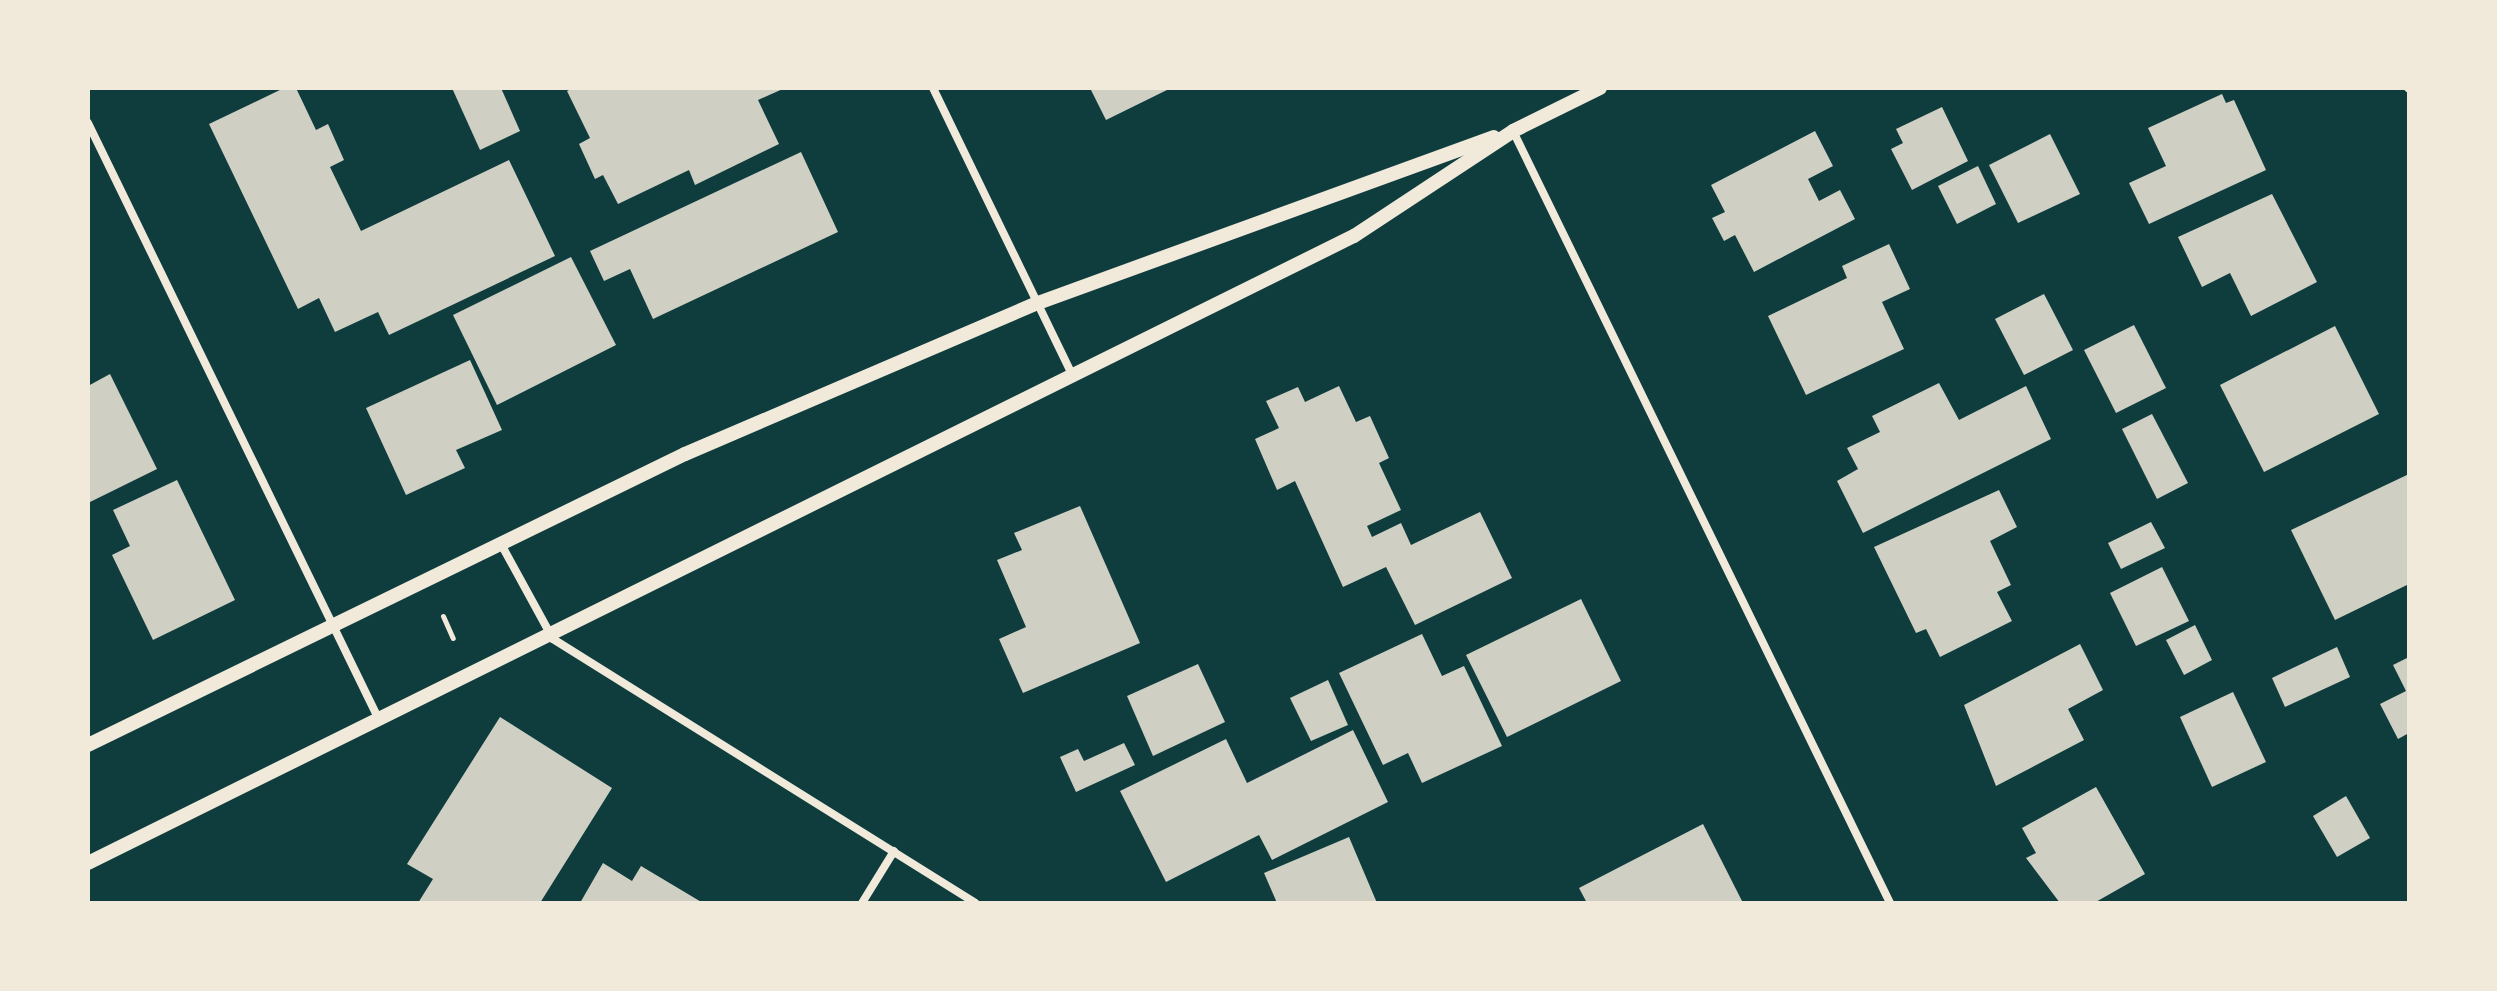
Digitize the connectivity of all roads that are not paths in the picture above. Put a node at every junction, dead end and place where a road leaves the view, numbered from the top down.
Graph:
1 (933, 88) edge
2 (1600, 88) edge
3 (88, 123) edge
4 (1513, 131) junction
5 (1038, 303) junction
6 (1074, 378) junction
7 (501, 544) junction
8 (332, 625) junction
9 (553, 639) junction
10 (379, 720) junction
11 (88, 745) edge
12 (894, 851) junction
13 (88, 863) edge
14 (862, 903) edge
15 (975, 903) edge
16 (1890, 903) edge

1 - 5 street
2 - 4 street
3 - 8 street
4 - 5 street
4 - 6 street
4 - 16 street
5 - 6 street
5 - 7 street
6 - 9 street
7 - 8 street
7 - 9 street
8 - 10 street
8 - 11 street
9 - 10 street
9 - 12 street
10 - 13 street
12 - 14 street
12 - 15 street

